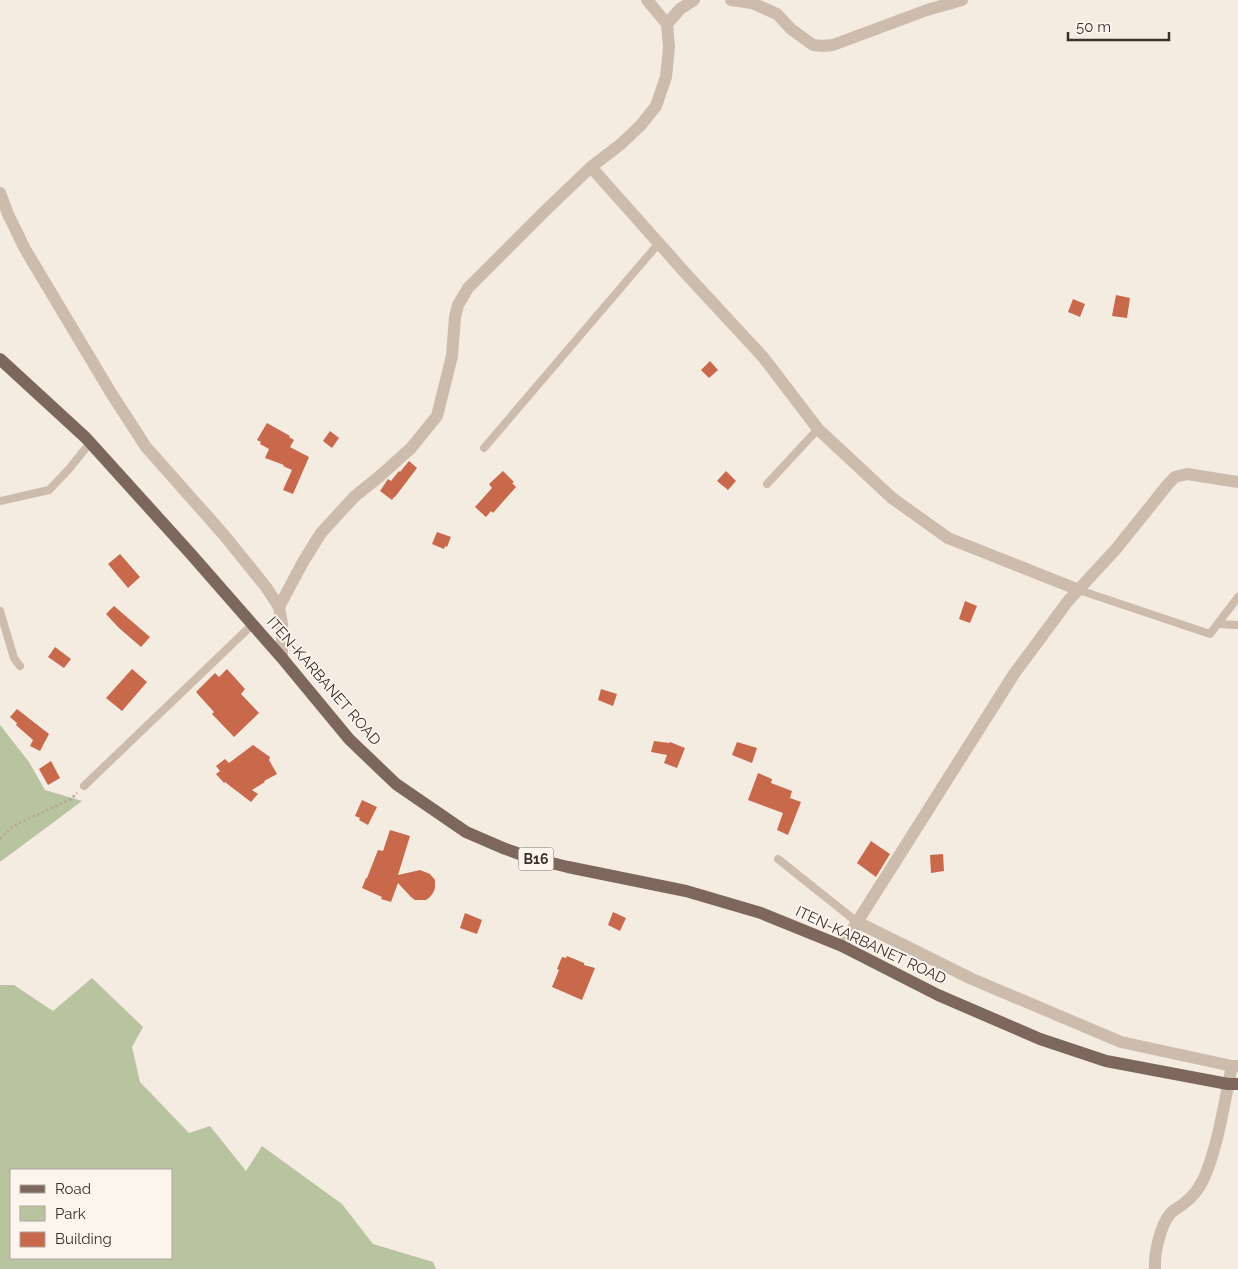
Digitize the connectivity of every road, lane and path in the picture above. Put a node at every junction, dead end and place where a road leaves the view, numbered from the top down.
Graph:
1 (647, 0) edge
2 (694, 0) edge
3 (731, 0) edge
4 (962, 0) edge
5 (667, 24) junction
6 (591, 167) junction
7 (0, 193) edge
8 (659, 243) junction
9 (0, 359) edge
10 (818, 429) junction
11 (90, 443) junction
12 (484, 448) dead end
13 (1238, 482) edge
14 (767, 484) dead end
15 (0, 501) edge
16 (1079, 590) junction
17 (1238, 597) edge
18 (278, 606) junction
19 (0, 611) edge
20 (253, 624) junction
21 (1218, 624) junction
22 (1238, 625) edge
23 (282, 658) junction
24 (20, 666) dead end
25 (84, 786) joint
26 (0, 839) edge
27 (778, 858) dead end
28 (858, 922) junction
29 (842, 946) junction
30 (1235, 1066) edge
31 (1233, 1084) edge
32 (1155, 1269) edge

1 - 5 street
2 - 5 street
3 - 4 street
5 - 6 street
6 - 8 street
6 - 18 street
7 - 18 street
8 - 10 street
8 - 12 lane
9 - 11 main road, ITEN-KARBANET ROAD / B16
10 - 14 lane
10 - 16 street
11 - 15 lane
11 - 20 main road, ITEN-KARBANET ROAD / B16
13 - 16 street
16 - 21 lane
16 - 28 street
17 - 21 lane
18 - 23 street
19 - 24 lane
20 - 23 main road, ITEN-KARBANET ROAD / B16
20 - 25 lane
21 - 22 lane
23 - 29 main road, ITEN-KARBANET ROAD / B16
25 - 26 path
27 - 28 lane
28 - 29 street
28 - 30 street
29 - 31 main road, ITEN-KARBANET ROAD / B16
30 - 31 street
31 - 32 street

